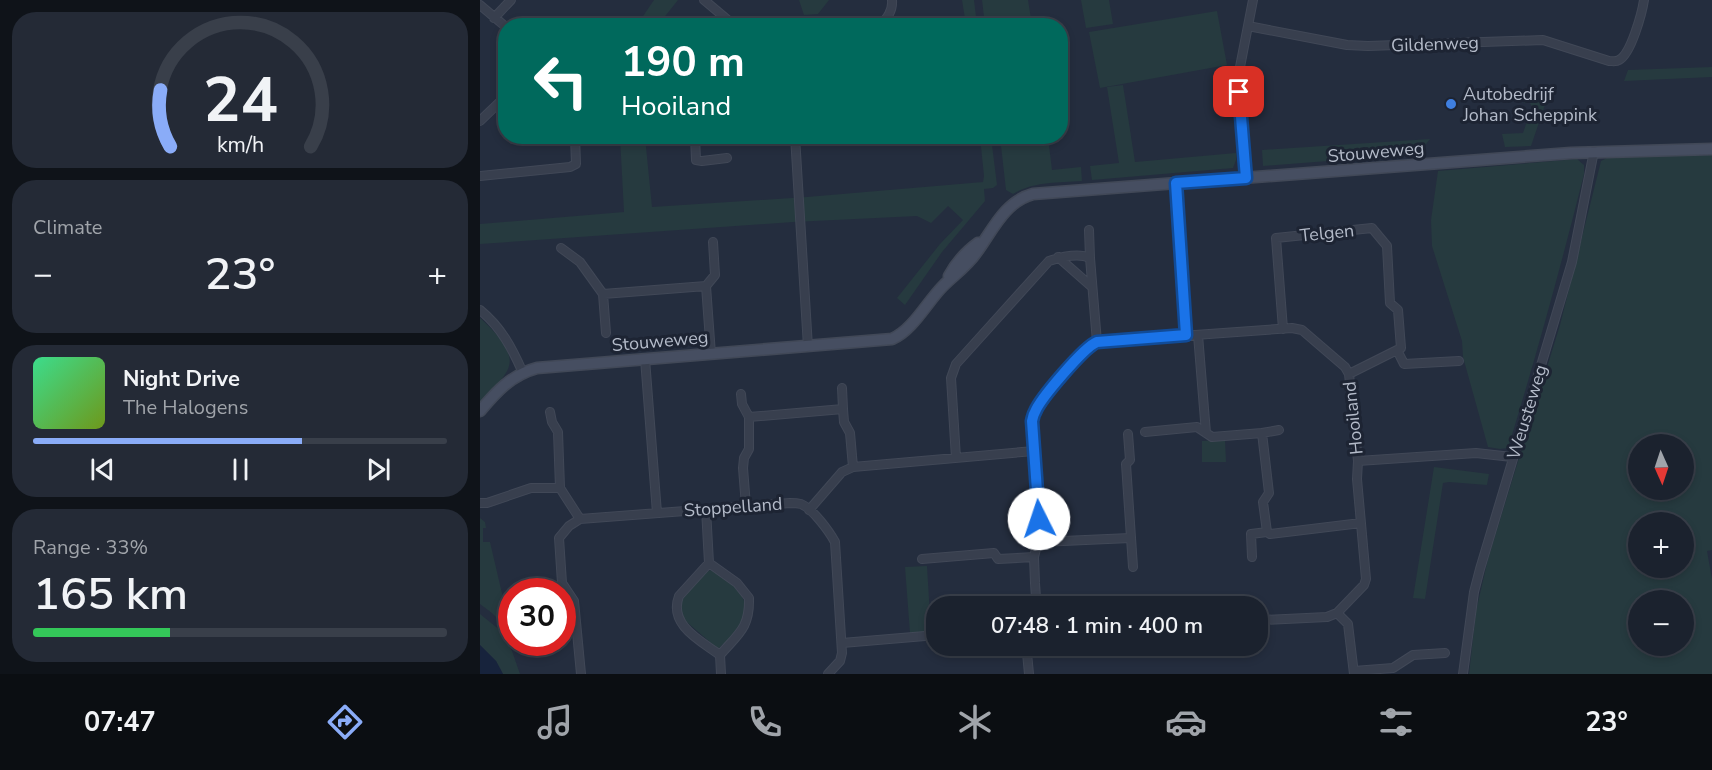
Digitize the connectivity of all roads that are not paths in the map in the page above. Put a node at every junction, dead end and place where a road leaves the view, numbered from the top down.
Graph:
1 (510, 0) edge
2 (704, 0) edge
3 (892, 0) edge
4 (1253, 0) edge
5 (1644, 0) edge
6 (480, 5) edge
7 (494, 18) junction
8 (725, 18) edge
9 (886, 18) edge
10 (498, 21) edge
11 (1248, 26) junction
12 (498, 104) edge
13 (480, 121) edge
14 (575, 144) edge
15 (695, 144) edge
16 (796, 144) edge
17 (1712, 149) edge
18 (1594, 151) junction
19 (726, 158) dead end
20 (480, 176) edge
21 (1246, 178) junction
22 (1176, 183) junction
23 (1089, 230) dead end
24 (713, 242) dead end
25 (561, 248) dead end
26 (1058, 257) junction
27 (1090, 258) junction
28 (706, 286) junction
29 (1092, 286) junction
30 (603, 294) junction
31 (480, 310) edge
32 (1283, 329) junction
33 (606, 333) dead end
34 (1186, 335) junction
35 (1198, 335) junction
36 (1097, 342) junction
37 (808, 347) junction
38 (1397, 350) junction
39 (711, 354) junction
40 (645, 359) junction
41 (1459, 361) dead end
42 (524, 373) junction
43 (1349, 374) junction
44 (842, 388) dead end
45 (741, 394) dead end
46 (843, 409) junction
47 (480, 411) edge
48 (550, 412) dead end
49 (749, 417) junction
50 (1280, 430) dead end
51 (1145, 432) dead end
52 (1206, 433) junction
53 (1262, 433) junction
54 (1128, 434) dead end
55 (1034, 451) junction
56 (1512, 457) junction
57 (956, 458) junction
58 (1358, 461) junction
59 (853, 467) junction
60 (560, 488) junction
61 (480, 503) edge
62 (746, 506) junction
63 (706, 509) junction
64 (809, 510) junction
65 (657, 513) junction
66 (580, 519) junction
67 (1361, 523) junction
68 (1267, 532) junction
69 (1130, 538) junction
70 (1041, 542) junction
71 (1034, 556) junction
72 (1252, 557) dead end
73 (922, 559) dead end
74 (709, 562) junction
75 (1133, 567) dead end
76 (1036, 596) edge
77 (1337, 613) junction
78 (1268, 620) edge
79 (926, 636) edge
80 (842, 643) junction
81 (1446, 653) dead end
82 (720, 656) junction
83 (1027, 656) edge
84 (1354, 672) edge
85 (581, 674) edge
86 (721, 674) edge
87 (828, 674) edge
88 (1029, 674) edge
89 (1463, 674) edge

1 - 7 street
2 - 8 street
3 - 9 street
4 - 11 street
5 - 11 street, Gildenweg
6 - 7 street
7 - 10 street
11 - 21 street
12 - 13 street
14 - 20 street
15 - 19 street
16 - 37 street
17 - 18 main road, Stouweweg
18 - 21 main road, Stouweweg
18 - 56 street, Weusteweg
21 - 22 main road, Stouweweg
22 - 34 street
22 - 37 main road, Stouweweg
23 - 27 street
24 - 28 street
25 - 30 street
26 - 27 street
26 - 29 street
26 - 57 street
27 - 29 street
28 - 30 street
28 - 39 street
29 - 36 street
30 - 33 street
31 - 42 street
32 - 35 street, Hooiland
32 - 38 street, Telgen
32 - 43 street, Hooiland
34 - 35 street, Hooiland
34 - 36 street, Hooiland
35 - 52 street
36 - 55 street
37 - 39 main road, Stouweweg
38 - 41 street
38 - 43 street
39 - 40 main road, Stouweweg
40 - 42 main road, Stouweweg
40 - 65 street
42 - 47 main road
43 - 58 street, Hooiland
44 - 46 street
45 - 49 street
46 - 49 street
46 - 59 street
48 - 60 street
49 - 62 street
50 - 53 street
51 - 52 street
52 - 53 street
53 - 68 street
54 - 69 street
55 - 57 street
55 - 70 street
56 - 58 street
56 - 89 street, Weusteweg
57 - 59 street
58 - 67 street, Hooiland
59 - 64 street
60 - 61 street
60 - 66 street
62 - 63 street, Stoppelland
62 - 64 street, Stoppelland
63 - 65 street, Stoppelland
63 - 74 street
64 - 80 street, Stoppelland
65 - 66 street, Stoppelland
66 - 85 street
67 - 68 street
67 - 77 street, Hooiland
68 - 72 street
69 - 70 street
69 - 75 street
70 - 71 street
71 - 73 street
71 - 76 street
74 - 82 street
74 - 82 street
77 - 78 street
77 - 84 street
79 - 80 street
80 - 87 street, Stoppelland
81 - 84 street
82 - 86 street
83 - 88 street

